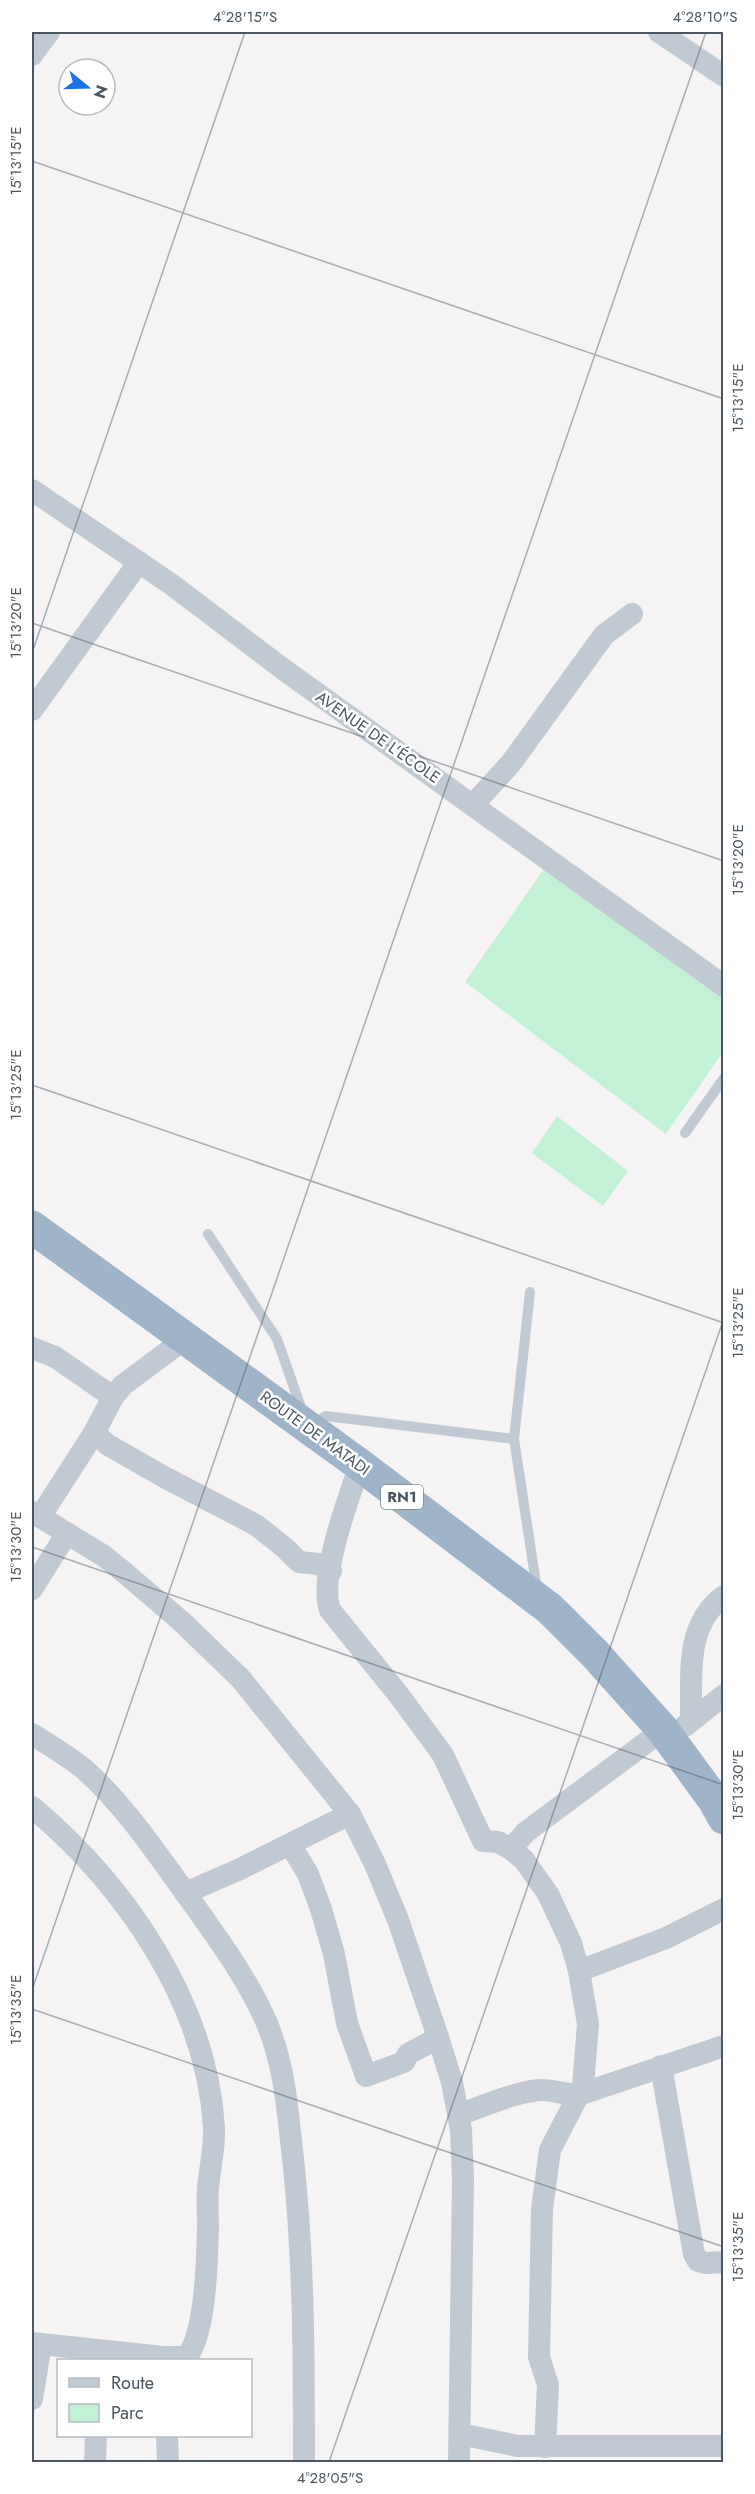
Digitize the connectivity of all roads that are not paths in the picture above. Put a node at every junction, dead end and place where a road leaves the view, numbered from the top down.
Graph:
1 (49, 32) edge
2 (659, 32) edge
3 (33, 52) edge
4 (723, 76) edge
5 (32, 490) edge
6 (139, 562) junction
7 (632, 614) dead end
8 (32, 710) edge
9 (473, 805) junction
10 (723, 987) edge
11 (723, 1078) edge
12 (685, 1133) dead end
13 (32, 1227) edge
14 (208, 1234) dead end
15 (530, 1292) dead end
16 (186, 1338) junction
17 (32, 1348) edge
18 (113, 1397) junction
19 (308, 1427) junction
20 (94, 1433) junction
21 (514, 1439) junction
22 (360, 1465) junction
23 (36, 1514) edge
24 (67, 1533) junction
25 (331, 1571) junction
26 (32, 1589) edge
27 (723, 1596) edge
28 (538, 1600) junction
29 (723, 1695) edge
30 (676, 1731) junction
31 (32, 1734) edge
32 (32, 1807) edge
33 (350, 1814) junction
34 (723, 1818) edge
35 (290, 1844) junction
36 (511, 1849) junction
37 (185, 1893) junction
38 (723, 1909) edge
39 (579, 1971) junction
40 (438, 2038) junction
41 (723, 2046) edge
42 (661, 2066) junction
43 (581, 2094) junction
44 (458, 2115) junction
45 (723, 2262) edge
46 (36, 2344) edge
47 (100, 2355) edge
48 (165, 2359) edge
49 (32, 2399) edge
50 (460, 2434) junction
51 (96, 2437) edge
52 (167, 2437) edge
53 (723, 2446) edge
54 (545, 2447) junction
55 (95, 2463) edge
56 (168, 2463) edge
57 (304, 2463) edge
58 (459, 2463) edge

1 - 3 street
2 - 4 street
5 - 6 street, AVENUE DE L'ÉCOLE
6 - 8 street
6 - 9 street, AVENUE DE L'ÉCOLE
7 - 9 street
9 - 10 street, AVENUE DE L'ÉCOLE
11 - 12 lane
13 - 16 highway, ROUTE DE MATADI / RN1
14 - 19 lane
15 - 21 lane
16 - 18 street
16 - 19 highway, ROUTE DE MATADI / RN1
17 - 18 street
18 - 20 street
19 - 21 lane
19 - 22 highway, ROUTE DE MATADI / RN1
20 - 23 street
20 - 25 street
21 - 28 lane
22 - 25 street
22 - 28 highway, ROUTE DE MATADI / RN1
23 - 24 street
24 - 26 street
24 - 33 street
25 - 36 street
27 - 30 street
28 - 30 highway, ROUTE DE MATADI / RN1
29 - 30 street
30 - 34 highway, ROUTE DE MATADI / RN1
30 - 36 street
31 - 37 street
32 - 48 street
33 - 35 street
33 - 40 street
35 - 37 street
35 - 40 street
36 - 39 street
37 - 57 street
38 - 39 street
39 - 43 street
40 - 44 street
41 - 42 street
42 - 43 street
42 - 45 street
43 - 44 street
43 - 54 street
44 - 50 street
46 - 47 street
46 - 49 street
47 - 48 street
50 - 54 street
50 - 58 street
51 - 55 street
52 - 56 street
53 - 54 street

